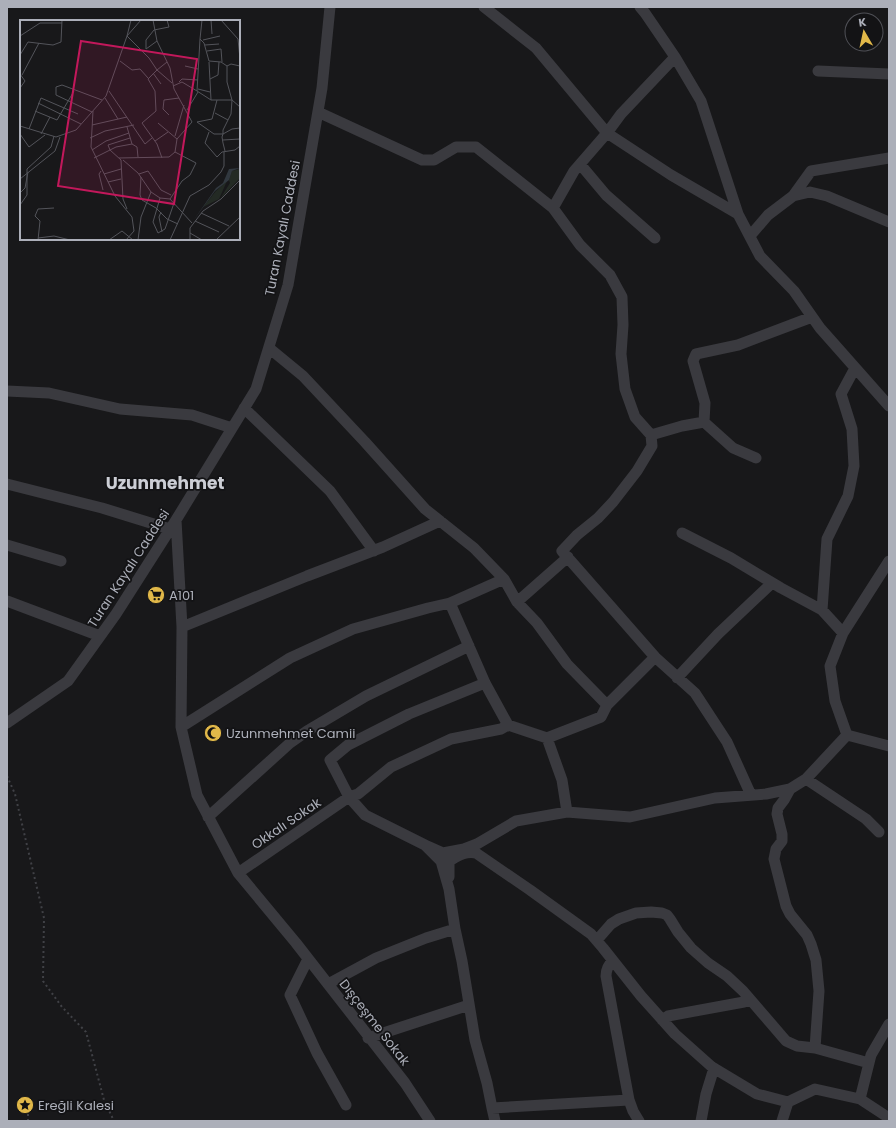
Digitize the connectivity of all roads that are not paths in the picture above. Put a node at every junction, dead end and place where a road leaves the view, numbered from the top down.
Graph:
1 (330, 7) edge
2 (484, 7) edge
3 (640, 7) edge
4 (675, 57) junction
5 (818, 71) dead end
6 (889, 74) edge
7 (318, 112) junction
8 (607, 133) junction
9 (889, 158) edge
10 (580, 164) junction
11 (793, 196) junction
12 (553, 208) junction
13 (738, 214) junction
14 (889, 222) edge
15 (750, 236) junction
16 (655, 238) dead end
17 (812, 317) junction
18 (268, 348) junction
19 (855, 368) junction
20 (7, 391) edge
21 (888, 403) edge
22 (244, 408) junction
23 (704, 422) junction
24 (232, 428) junction
25 (651, 435) junction
26 (756, 458) dead end
27 (7, 484) edge
28 (440, 521) junction
29 (173, 525) junction
30 (682, 533) dead end
31 (7, 545) edge
32 (374, 551) junction
33 (568, 557) junction
34 (61, 561) dead end
35 (889, 561) edge
36 (504, 579) junction
37 (772, 582) junction
38 (7, 601) edge
39 (517, 602) junction
40 (450, 603) junction
41 (822, 610) junction
42 (182, 628) junction
43 (843, 633) junction
44 (100, 636) junction
45 (469, 646) junction
46 (654, 657) junction
47 (677, 678) junction
48 (485, 683) junction
49 (607, 705) junction
50 (7, 723) edge
51 (508, 726) junction
52 (181, 727) junction
53 (847, 735) junction
54 (547, 738) junction
55 (889, 746) edge
56 (806, 779) junction
57 (790, 790) junction
58 (751, 795) junction
59 (349, 797) junction
60 (567, 812) junction
61 (208, 817) junction
62 (879, 832) dead end
63 (476, 849) junction
64 (444, 858) junction
65 (238, 873) junction
66 (455, 929) junction
67 (597, 940) junction
68 (308, 959) junction
69 (613, 961) junction
70 (328, 984) junction
71 (750, 1000) junction
72 (469, 1005) junction
73 (662, 1020) junction
74 (889, 1024) edge
75 (369, 1038) junction
76 (815, 1048) junction
77 (869, 1063) junction
78 (714, 1068) junction
79 (860, 1099) junction
80 (629, 1100) junction
81 (788, 1102) junction
82 (346, 1106) dead end
83 (492, 1108) junction
84 (889, 1118) edge
85 (430, 1121) edge
86 (495, 1121) edge
87 (639, 1121) edge
88 (701, 1121) edge
89 (782, 1121) edge

1 - 7 street, Turan Kayalı Caddesi
2 - 8 street
3 - 4 street
4 - 8 street
4 - 13 street
5 - 6 street
7 - 12 street
7 - 18 street, Turan Kayalı Caddesi
8 - 10 street
8 - 13 street
9 - 11 street
10 - 12 street
10 - 16 street
11 - 14 street
11 - 15 street
12 - 25 street
13 - 15 street
15 - 17 street
17 - 19 street
17 - 23 street
18 - 22 street, Turan Kayalı Caddesi
18 - 28 street
19 - 21 street
19 - 41 street
20 - 24 street
22 - 24 street, Turan Kayalı Caddesi
22 - 32 street
23 - 25 street
23 - 26 street
24 - 29 street, Turan Kayalı Caddesi
25 - 33 street
27 - 29 street
28 - 32 street
28 - 36 street
29 - 42 street, Dışçeşme Sokak
29 - 44 street, Turan Kayalı Caddesi
30 - 37 street
31 - 34 street
32 - 42 street
33 - 39 street
33 - 46 street
35 - 43 street
36 - 39 street
36 - 40 street
37 - 41 street
37 - 47 street
38 - 44 street
39 - 49 street
40 - 45 street
40 - 52 street
41 - 43 street
42 - 52 street, Dışçeşme Sokak
43 - 53 street
44 - 50 street, Turan Kayalı Caddesi
45 - 48 street
45 - 61 street
46 - 47 street
46 - 49 street
47 - 58 street
48 - 51 street
48 - 59 street
49 - 54 street
51 - 54 street
51 - 59 street, Okkalı Sokak
52 - 61 street, Dışçeşme Sokak
53 - 55 street
53 - 56 street
54 - 60 street
56 - 57 street
56 - 62 street
57 - 58 street
57 - 76 street
58 - 60 street
59 - 64 street
59 - 65 street, Okkalı Sokak
60 - 63 street
61 - 65 street, Dışçeşme Sokak
63 - 64 street
63 - 67 street
64 - 66 street
65 - 68 street, Dışçeşme Sokak
66 - 70 street
66 - 72 street
67 - 69 street
67 - 71 street
68 - 70 street, Dışçeşme Sokak
68 - 82 street
69 - 73 street
69 - 80 street
70 - 75 street, Dışçeşme Sokak
71 - 73 street
71 - 76 street
72 - 75 street
72 - 83 street
73 - 78 street
74 - 77 street
75 - 85 street, Dışçeşme Sokak
76 - 77 street
77 - 79 street
78 - 81 street
78 - 88 street
79 - 81 street
79 - 84 street
80 - 83 street
80 - 87 street
81 - 89 street
83 - 86 street

